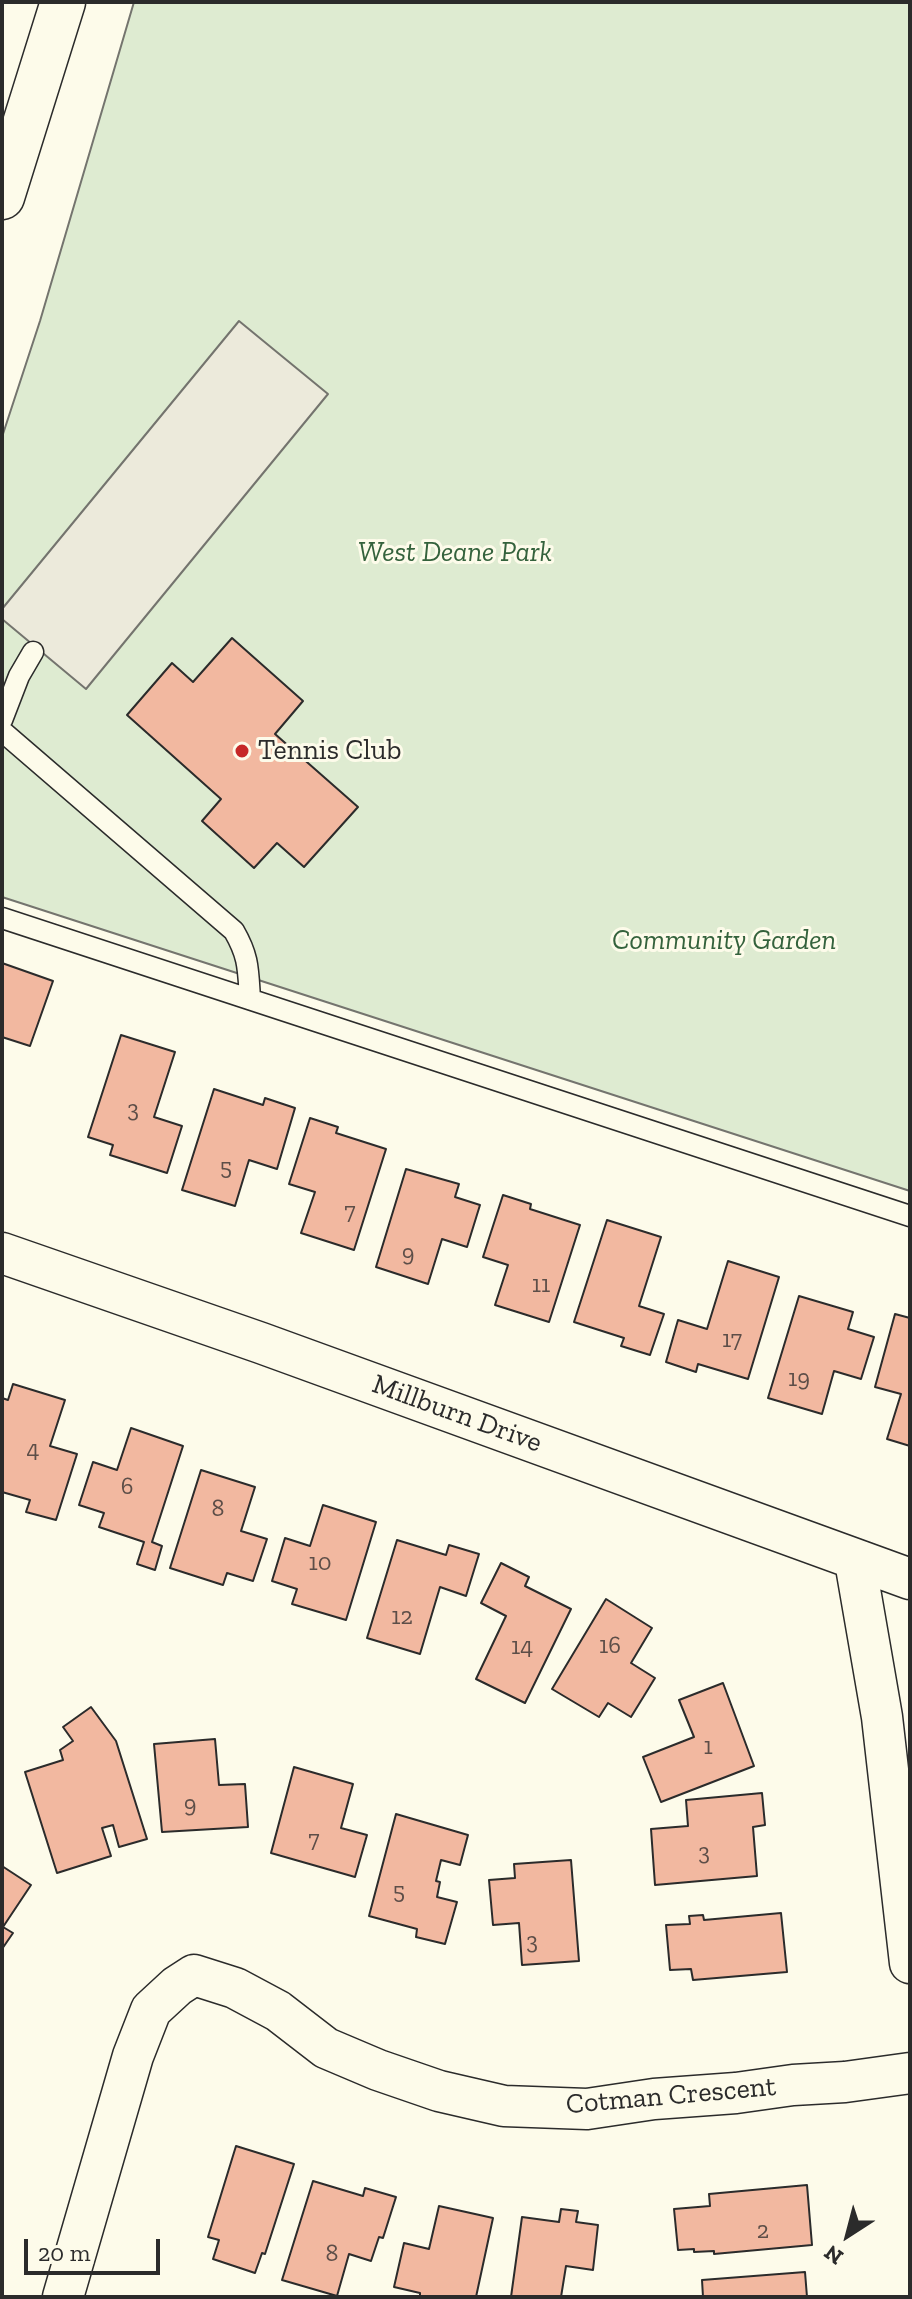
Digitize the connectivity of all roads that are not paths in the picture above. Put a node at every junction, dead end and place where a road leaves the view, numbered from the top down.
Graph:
1 (63, 2) edge
2 (2, 197) edge
3 (33, 652) dead end
4 (2, 720) edge
5 (2, 731) edge
6 (2, 918) edge
7 (250, 999) junction
8 (910, 1216) edge
9 (2, 1253) edge
10 (855, 1561) junction
11 (910, 1579) edge
12 (910, 1963) edge
13 (910, 2073) edge
14 (63, 2297) edge

1 - 2 main road
3 - 4 lane
5 - 7 lane
6 - 7 lane
7 - 8 lane
9 - 10 street, Millburn Drive
10 - 11 street, Millburn Drive
10 - 12 street
13 - 14 street, Cotman Crescent

